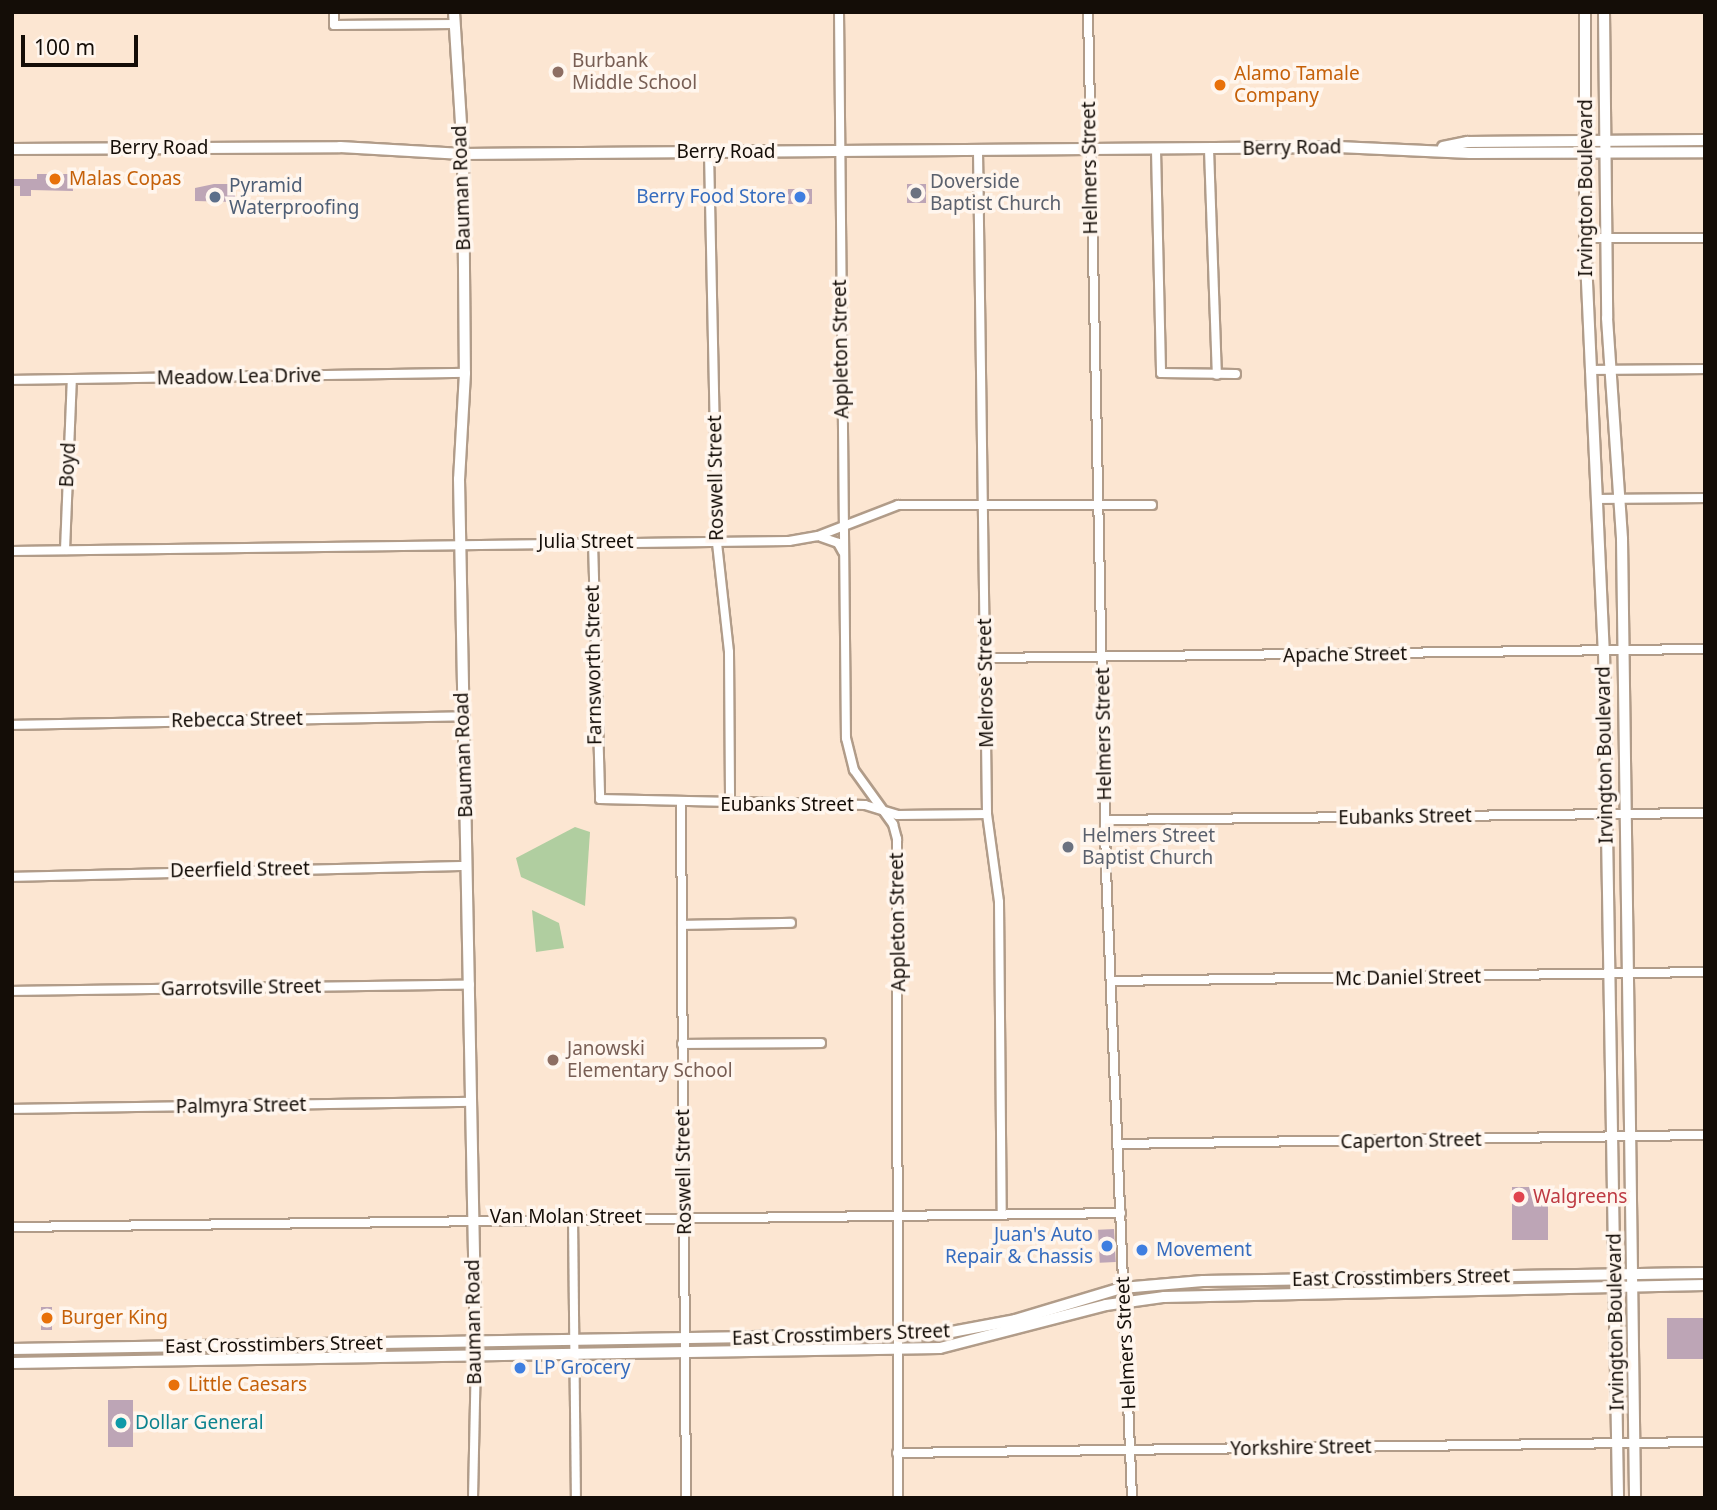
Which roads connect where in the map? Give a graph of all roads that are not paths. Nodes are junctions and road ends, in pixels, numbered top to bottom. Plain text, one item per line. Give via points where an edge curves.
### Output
1 (334, 12) edge
2 (454, 12) edge
3 (839, 12) edge
4 (1088, 12) edge
5 (1585, 12) edge
6 (1604, 12) edge
7 (454, 24) junction
8 (1586, 140) junction
9 (1603, 140) junction
10 (1705, 140) edge
11 (1439, 148) junction
12 (12, 149) edge
13 (1209, 149) junction
14 (978, 150) junction
15 (1156, 150) junction
16 (840, 151) junction
17 (1090, 151) junction
18 (709, 152) junction
19 (1705, 152) edge
20 (1603, 153) junction
21 (463, 154) junction
22 (1586, 154) junction
23 (1605, 237) junction
24 (1584, 238) junction
25 (1705, 238) edge
26 (1610, 369) junction
27 (1705, 369) edge
28 (1590, 370) junction
29 (465, 373) junction
30 (1236, 374) dead end
31 (1217, 375) junction
32 (72, 379) junction
33 (12, 380) edge
34 (1592, 396) junction
35 (1614, 421) junction
36 (1705, 498) edge
37 (1599, 499) junction
38 (1620, 499) junction
39 (1097, 505) junction
40 (1152, 505) dead end
41 (983, 507) junction
42 (843, 523) junction
43 (818, 537) junction
44 (459, 542) junction
45 (593, 542) junction
46 (717, 543) junction
47 (65, 550) junction
48 (12, 551) edge
49 (844, 552) junction
50 (1705, 649) edge
51 (1623, 650) junction
52 (1604, 651) junction
53 (1103, 658) junction
54 (986, 659) junction
55 (463, 716) junction
56 (12, 725) edge
57 (596, 787) joint
58 (868, 802) junction
59 (681, 805) junction
60 (730, 805) junction
61 (1606, 813) junction
62 (1705, 813) edge
63 (987, 814) junction
64 (1627, 814) junction
65 (895, 820) junction
66 (1105, 820) junction
67 (467, 866) junction
68 (12, 877) edge
69 (791, 923) dead end
70 (682, 925) junction
71 (1705, 972) edge
72 (1630, 973) junction
73 (1609, 974) junction
74 (1111, 981) junction
75 (470, 985) junction
76 (12, 991) edge
77 (821, 1043) dead end
78 (682, 1044) junction
79 (470, 1102) junction
80 (12, 1109) edge
81 (1631, 1135) junction
82 (1705, 1135) edge
83 (1612, 1136) junction
84 (1118, 1144) junction
85 (1121, 1213) junction
86 (895, 1214) junction
87 (1002, 1215) junction
88 (683, 1216) junction
89 (472, 1217) junction
90 (573, 1217) junction
91 (12, 1227) edge
92 (1705, 1273) edge
93 (1632, 1280) junction
94 (1616, 1281) junction
95 (1705, 1285) edge
96 (1263, 1286) junction
97 (1122, 1288) junction
98 (1121, 1303) junction
99 (1017, 1326) junction
100 (896, 1336) junction
101 (574, 1339) junction
102 (685, 1339) junction
103 (475, 1342) junction
104 (366, 1344) junction
105 (774, 1345) junction
106 (12, 1349) edge
107 (63, 1349) junction
108 (896, 1349) junction
109 (266, 1351) junction
110 (686, 1351) junction
111 (164, 1353) junction
112 (574, 1353) junction
113 (476, 1354) junction
114 (367, 1356) junction
115 (1617, 1359) junction
116 (1633, 1359) junction
117 (63, 1362) junction
118 (12, 1363) edge
119 (1705, 1442) edge
120 (1618, 1443) junction
121 (1634, 1443) junction
122 (1132, 1451) junction
123 (897, 1453) junction
124 (473, 1498) edge
125 (576, 1498) edge
126 (686, 1498) edge
127 (898, 1498) edge
128 (1132, 1498) edge
129 (1618, 1498) edge
130 (1635, 1498) edge

1 - 7 street via 334,25
2 - 7 street, Bauman Road
3 - 16 street, Appleton Street
4 - 17 street, Helmers Street
5 - 8 main road, Irvington Boulevard
6 - 9 main road, Irvington Boulevard
7 - 21 street, Bauman Road
8 - 9 street, Berry Road
8 - 11 street, Berry Road via 1467,142
8 - 22 main road, Irvington Boulevard
9 - 10 street, Berry Road
9 - 20 main road, Irvington Boulevard
11 - 13 street, Berry Road
11 - 22 street, Berry Road
12 - 21 street, Berry Road via 340,147
13 - 15 street, Berry Road
13 - 31 street
14 - 16 street, Berry Road
14 - 17 street, Berry Road
14 - 41 street, Melrose Street
15 - 17 street, Berry Road
15 - 31 street via 1160,370 1165,375
16 - 18 street, Berry Road
16 - 42 street, Appleton Street
17 - 39 street, Helmers Street
18 - 21 street, Berry Road
18 - 46 street, Roswell Street
19 - 20 street, Berry Road
20 - 22 street, Berry Road
20 - 23 main road, Irvington Boulevard
21 - 29 street, Bauman Road
22 - 24 main road, Irvington Boulevard
23 - 24 street
23 - 25 street
23 - 26 main road, Irvington Boulevard
24 - 28 main road, Irvington Boulevard
26 - 27 street
26 - 28 street
26 - 35 main road, Irvington Boulevard
28 - 34 main road, Irvington Boulevard
29 - 32 street, Meadow Lea Drive
29 - 44 street, Bauman Road
30 - 31 street
32 - 33 street, Meadow Lea Drive
32 - 47 street, Boyd
34 - 35 main road
34 - 37 main road, Irvington Boulevard
35 - 38 main road, Irvington Boulevard
36 - 38 street
37 - 38 street
37 - 52 main road, Irvington Boulevard
38 - 51 main road, Irvington Boulevard
39 - 40 street, Julia Street
39 - 41 street, Julia Street
39 - 53 street, Helmers Street
41 - 42 street, Julia Street via 898,505
41 - 54 street, Melrose Street
42 - 43 street, Julia Street
42 - 49 street, Appleton Street
43 - 46 street, Julia Street
43 - 49 street via 828,537
44 - 45 street, Julia Street
44 - 47 street, Julia Street
44 - 55 street, Bauman Road
45 - 46 street, Julia Street
45 - 57 street, Farnsworth Street
46 - 60 street, Roswell Street via 729,652
47 - 48 street, Julia Street
49 - 58 street, Appleton Street via 846,738
50 - 51 street, Apache Street
51 - 52 street, Apache Street
51 - 64 main road, Irvington Boulevard
52 - 53 street, Apache Street
52 - 61 main road, Irvington Boulevard
53 - 54 street, Apache Street
53 - 66 street, Helmers Street
54 - 63 street, Melrose Street
55 - 56 street, Rebecca Street
55 - 67 street, Bauman Road
57 - 59 street, Eubanks Street via 600,799 609,803
58 - 60 street, Eubanks Street
58 - 65 street, Appleton Street
59 - 60 street, Eubanks Street
59 - 70 street, Roswell Street
61 - 64 street, Eubanks Street
61 - 66 street, Eubanks Street
61 - 73 main road, Irvington Boulevard
62 - 64 street, Eubanks Street
63 - 65 street
63 - 87 street, Melrose Street via 999,902
64 - 72 main road, Irvington Boulevard
65 - 86 street, Appleton Street via 900,1116
66 - 74 street, Helmers Street
67 - 68 street, Deerfield Street
67 - 75 street, Bauman Road
69 - 70 street
70 - 78 street, Roswell Street
71 - 72 street, Mc Daniel Street
72 - 73 street, Mc Daniel Street
72 - 81 main road, Irvington Boulevard
73 - 74 street, Mc Daniel Street
73 - 83 main road, Irvington Boulevard
74 - 84 street, Helmers Street
75 - 76 street, Garrotsville Street
75 - 79 street, Bauman Road
77 - 78 street
78 - 88 street, Roswell Street
79 - 80 street, Palmyra Street
79 - 89 street, Bauman Road
81 - 82 street, Caperton Street
81 - 83 street, Caperton Street
81 - 93 main road, Irvington Boulevard
83 - 84 street, Caperton Street
83 - 94 main road, Irvington Boulevard
84 - 85 street, Helmers Street
85 - 87 street, Van Molan Street
85 - 97 street, Helmers Street
86 - 87 street, Van Molan Street
86 - 88 street, Van Molan Street
86 - 100 street, Appleton Street
88 - 90 street, Van Molan Street
88 - 102 street, Roswell Street
89 - 90 street, Van Molan Street
89 - 91 street, Van Molan Street
89 - 103 street, Bauman Road
90 - 101 street
92 - 93 main road, East Crosstimbers Street
93 - 94 main road, East Crosstimbers Street
93 - 95 main road, East Crosstimbers Street
93 - 116 main road, Irvington Boulevard
94 - 96 main road, East Crosstimbers Street
94 - 115 main road, Irvington Boulevard
96 - 97 main road, East Crosstimbers Street
96 - 98 main road, East Crosstimbers Street
97 - 98 street, Helmers Street
97 - 99 main road, East Crosstimbers Street
98 - 99 main road, East Crosstimbers Street
98 - 122 street, Helmers Street
99 - 100 main road, East Crosstimbers Street
99 - 108 main road, East Crosstimbers Street via 953,1346
100 - 105 main road, East Crosstimbers Street
100 - 108 street, Appleton Street
101 - 102 main road, East Crosstimbers Street
101 - 103 main road, East Crosstimbers Street
101 - 112 street
102 - 105 main road, East Crosstimbers Street
102 - 110 street, Roswell Street
103 - 104 main road, East Crosstimbers Street
103 - 113 street, Bauman Road
104 - 109 main road, East Crosstimbers Street
104 - 114 main road
105 - 108 main road, East Crosstimbers Street
105 - 110 main road, East Crosstimbers Street
106 - 107 main road, East Crosstimbers Street
107 - 111 main road, East Crosstimbers Street
107 - 117 main road
108 - 123 street, Appleton Street
109 - 111 main road, East Crosstimbers Street
109 - 114 main road, East Crosstimbers Street
110 - 112 main road, East Crosstimbers Street
110 - 126 street, Roswell Street
111 - 117 main road, East Crosstimbers Street
112 - 113 main road, East Crosstimbers Street
112 - 125 street
113 - 114 main road, East Crosstimbers Street
113 - 124 street, Bauman Road
115 - 116 main road
115 - 120 main road, Irvington Boulevard
116 - 121 main road, Irvington Boulevard
117 - 118 main road, East Crosstimbers Street
119 - 121 street, Yorkshire Street
120 - 121 street, Yorkshire Street
120 - 122 street, Yorkshire Street
120 - 129 main road, Irvington Boulevard
121 - 130 main road, Irvington Boulevard
122 - 123 street, Yorkshire Street
122 - 128 street, Helmers Street
123 - 127 street, Appleton Street

